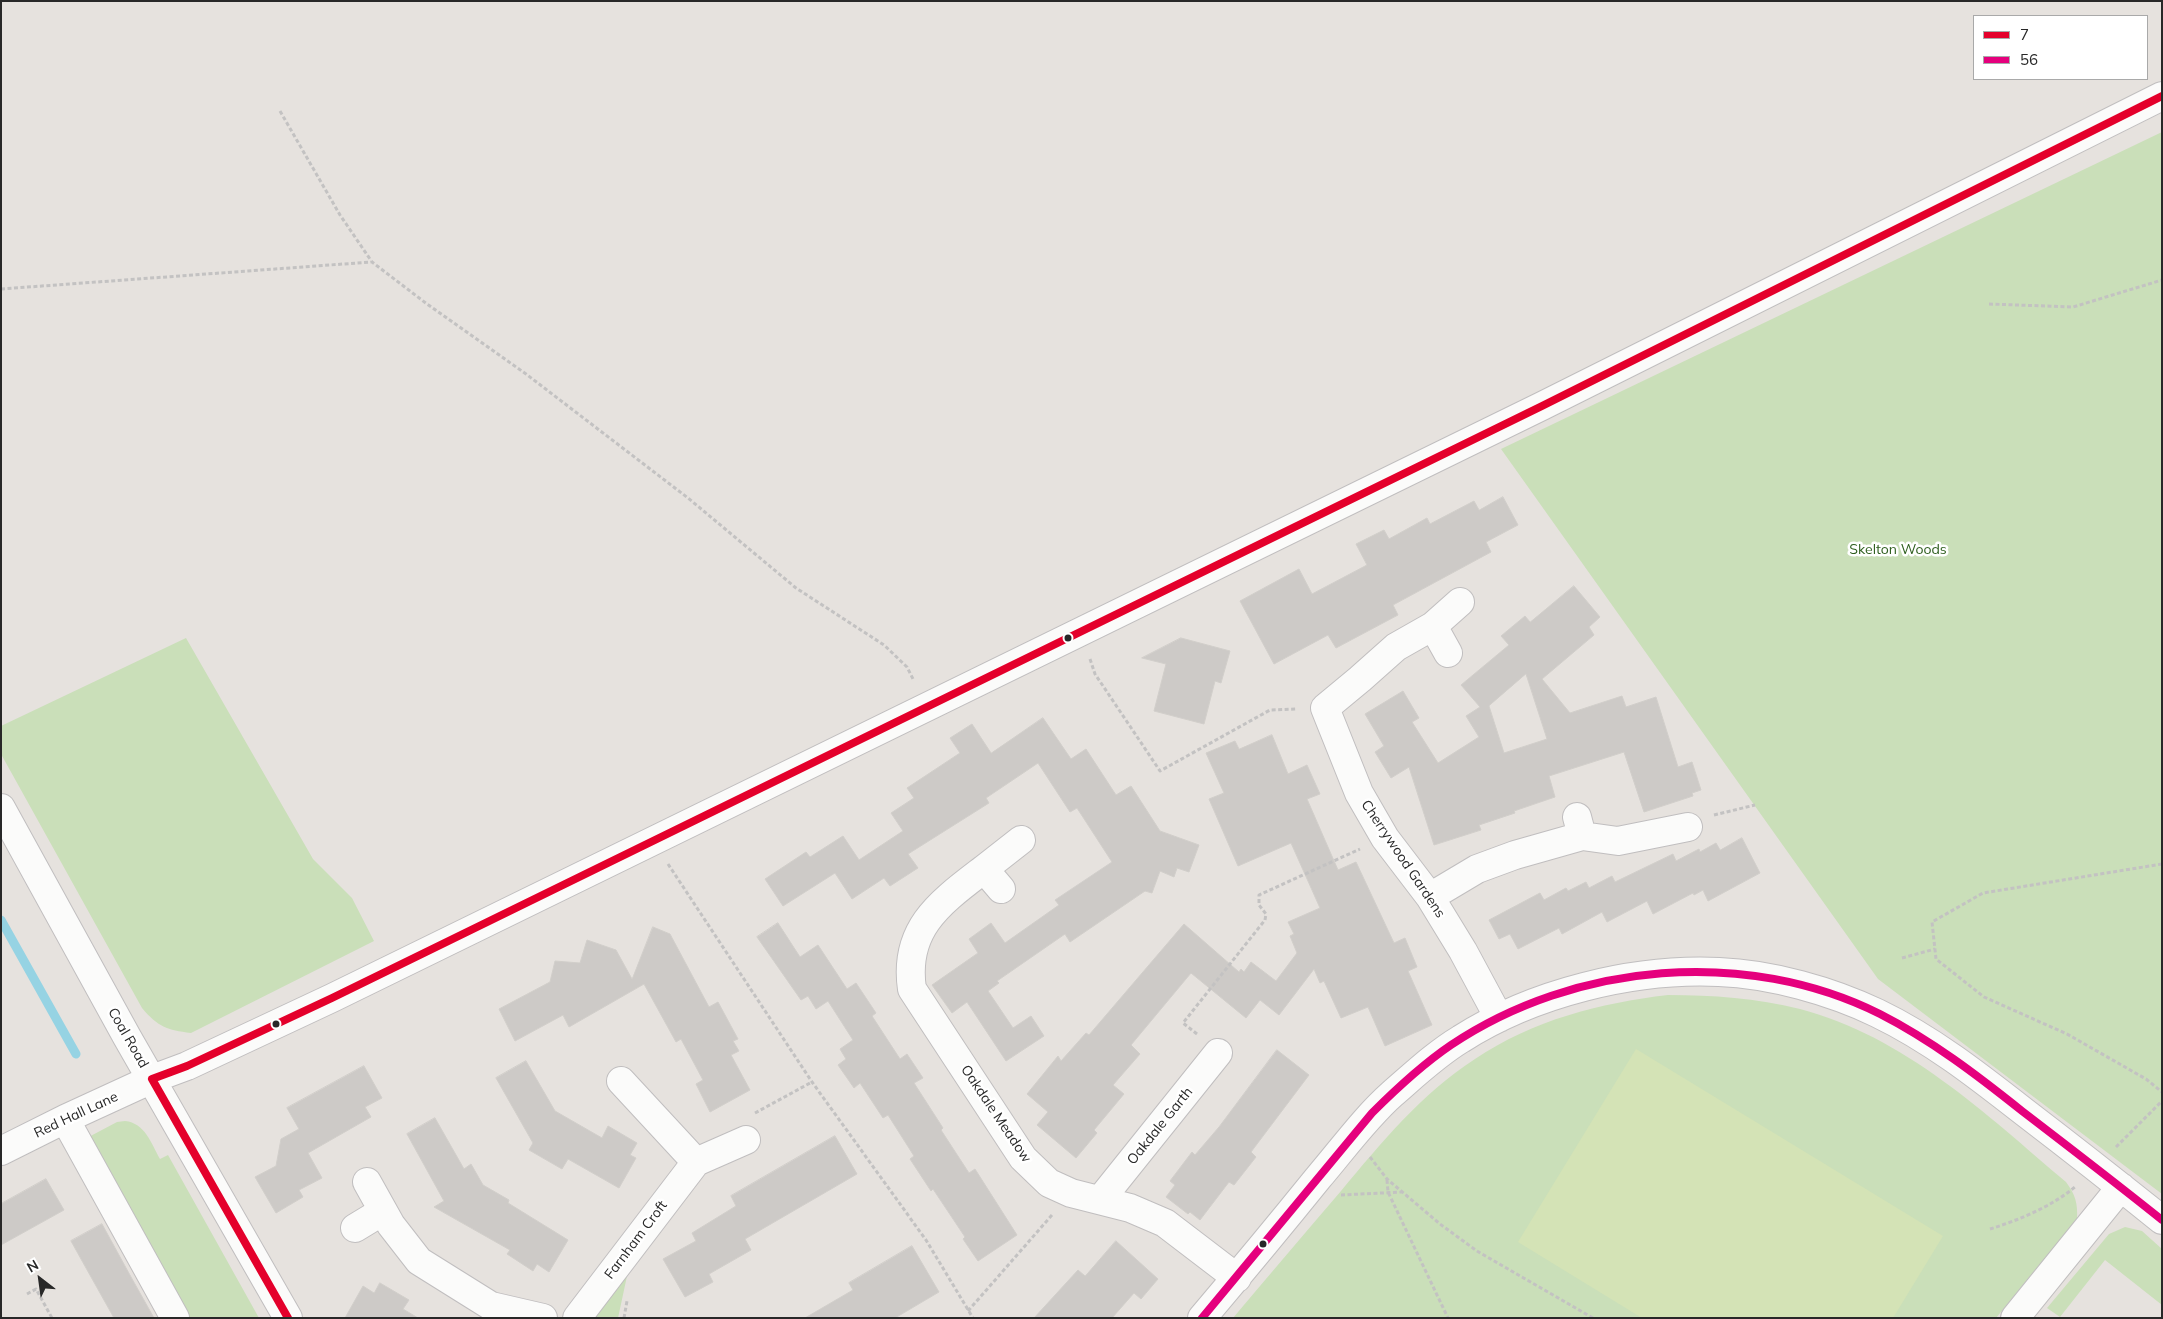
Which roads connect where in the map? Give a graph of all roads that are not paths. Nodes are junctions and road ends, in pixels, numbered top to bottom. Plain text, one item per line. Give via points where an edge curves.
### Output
1 (2162, 96) edge
2 (1460, 602) dead end
3 (1433, 626) junction
4 (1448, 653) dead end
5 (1, 808) edge
6 (1688, 827) road end
7 (1021, 840) dead end
8 (1430, 898) junction
9 (1500, 1018) junction
10 (1218, 1053) road end
11 (152, 1079) junction
12 (621, 1081) dead end
13 (65, 1119) junction
14 (746, 1140) dead end
15 (1, 1151) edge
16 (696, 1162) junction
17 (367, 1182) dead end
18 (2121, 1187) junction
19 (1101, 1200) junction
20 (383, 1211) junction
21 (2162, 1220) edge
22 (354, 1228) dead end
23 (1236, 1278) junction
24 (174, 1318) edge
25 (288, 1318) edge
26 (542, 1318) edge
27 (577, 1318) edge
28 (1202, 1318) edge
29 (2015, 1318) edge

1 - 11 street, Red Hall Lane via 1560,397 925,708 332,998 188,1066
2 - 3 street
3 - 4 street
3 - 8 street, Cherrywood Gardens via 1396,647 1325,708 1359,793 1385,838
5 - 11 street, Coal Road
6 - 8 street via 1618,841 1580,826 1477,869
7 - 19 street, Oakdale Meadow via 992,879 936,909 921,929 909,970 912,989 1023,1158 1048,1183
8 - 9 street, Cherrywood Gardens
9 - 18 street via 1576,988 1670,974 1719,972 1806,987 1839,996 1878,1014 1966,1066
9 - 23 street via 1460,1039 1389,1096
10 - 19 street, Oakdale Garth
11 - 13 street, Red Hall Lane
11 - 25 street, Coal Road
12 - 16 street
13 - 15 street, Red Hall Lane
13 - 24 street
14 - 16 street, Farnham Croft
16 - 27 street, Farnham Croft
17 - 20 street
18 - 21 street
18 - 29 street
19 - 23 street, Oakdale Meadow via 1165,1223
20 - 22 street
20 - 26 street via 419,1260 491,1306
23 - 28 street

